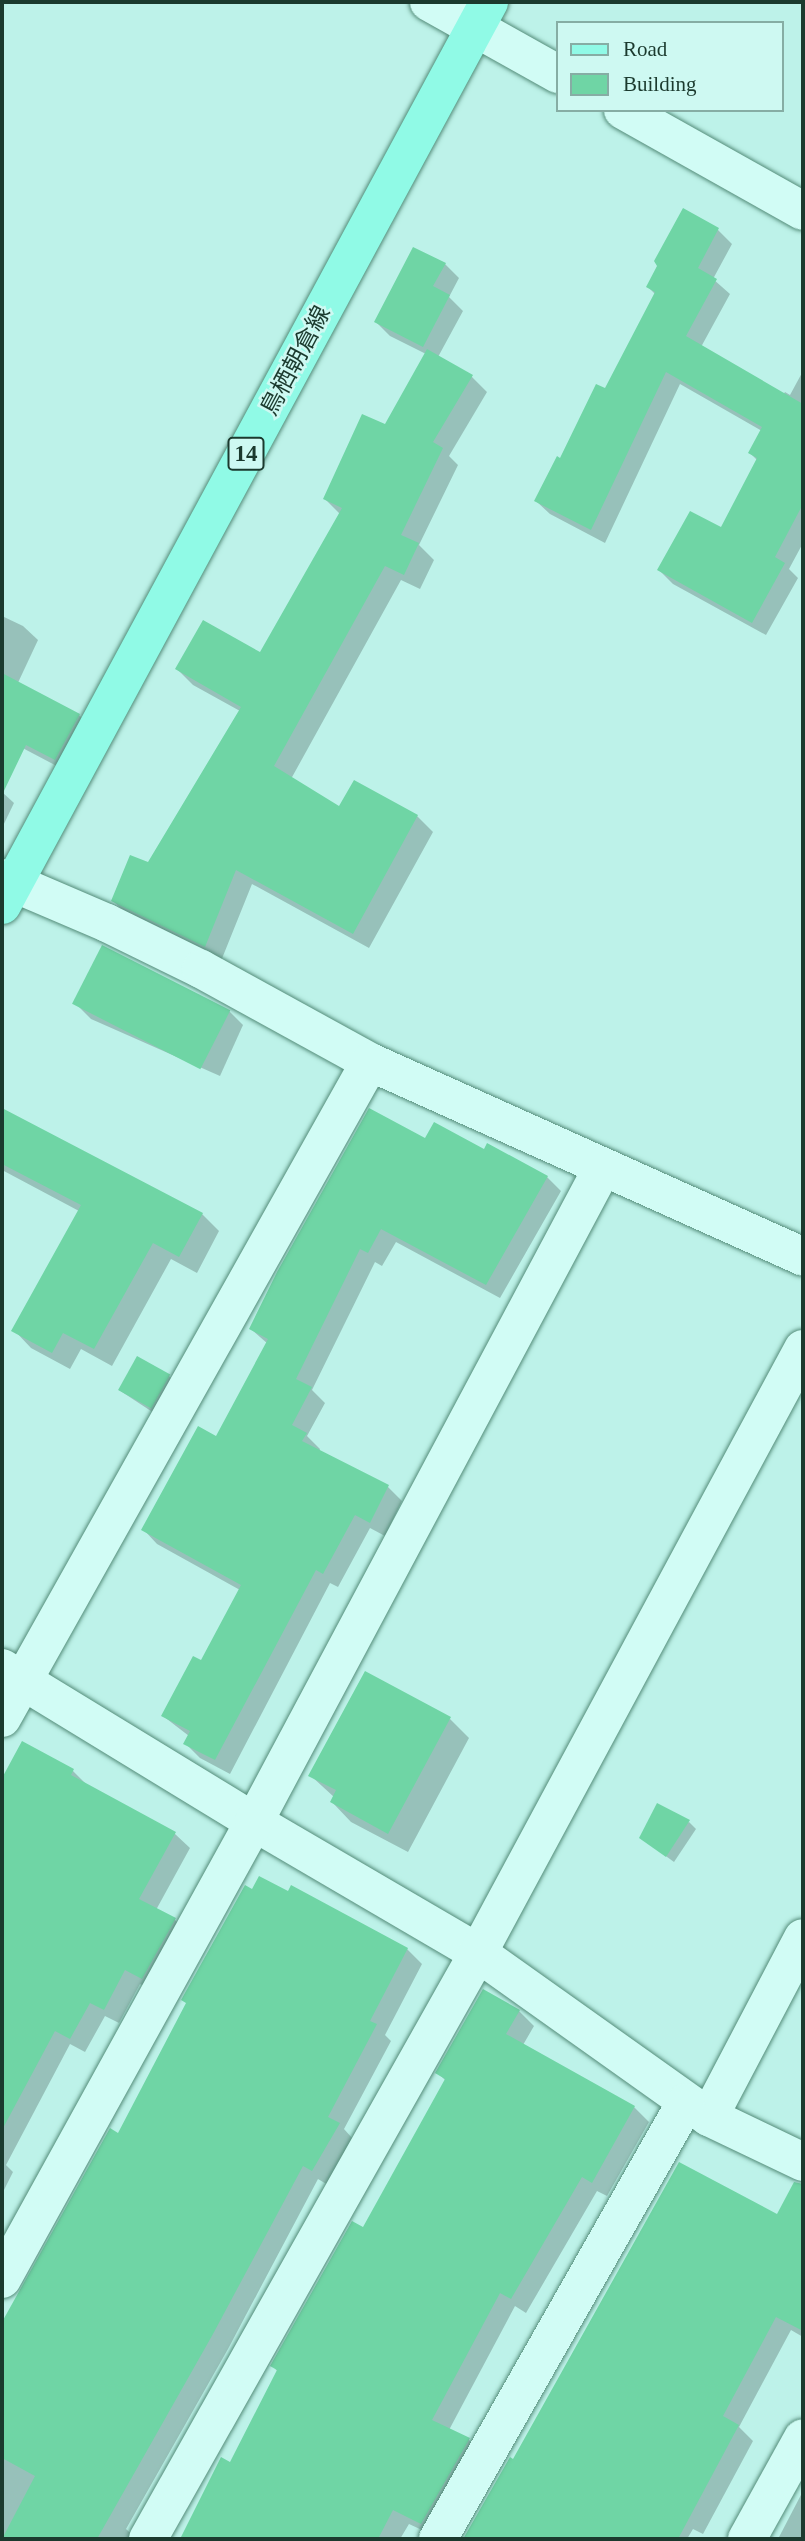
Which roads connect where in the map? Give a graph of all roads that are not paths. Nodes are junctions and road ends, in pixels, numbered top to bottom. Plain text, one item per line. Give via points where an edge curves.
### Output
1 (429, 2) edge
2 (482, 15) edge
3 (556, 72) edge
4 (627, 112) edge
5 (803, 211) edge
6 (6, 889) edge
7 (370, 1062) junction
8 (603, 1167) junction
9 (803, 1257) edge
10 (803, 1349) edge
11 (12, 1675) edge
12 (2, 1718) edge
13 (254, 1822) junction
14 (803, 1938) edge
15 (478, 1952) junction
16 (698, 2110) junction
17 (803, 2162) edge
18 (2, 2279) edge
19 (803, 2438) edge
20 (148, 2539) edge
21 (439, 2539) edge
22 (747, 2539) edge

1 - 2 street
2 - 3 street
2 - 6 main road, 鳥栖朝倉線 / 14
4 - 5 street
6 - 7 street via 107,923
7 - 8 street
7 - 11 street
8 - 9 street
8 - 13 street
10 - 15 street
11 - 12 street
11 - 13 street
13 - 15 street
13 - 18 street
14 - 16 street
15 - 16 street
15 - 20 street
16 - 17 street
16 - 21 street
19 - 22 street

